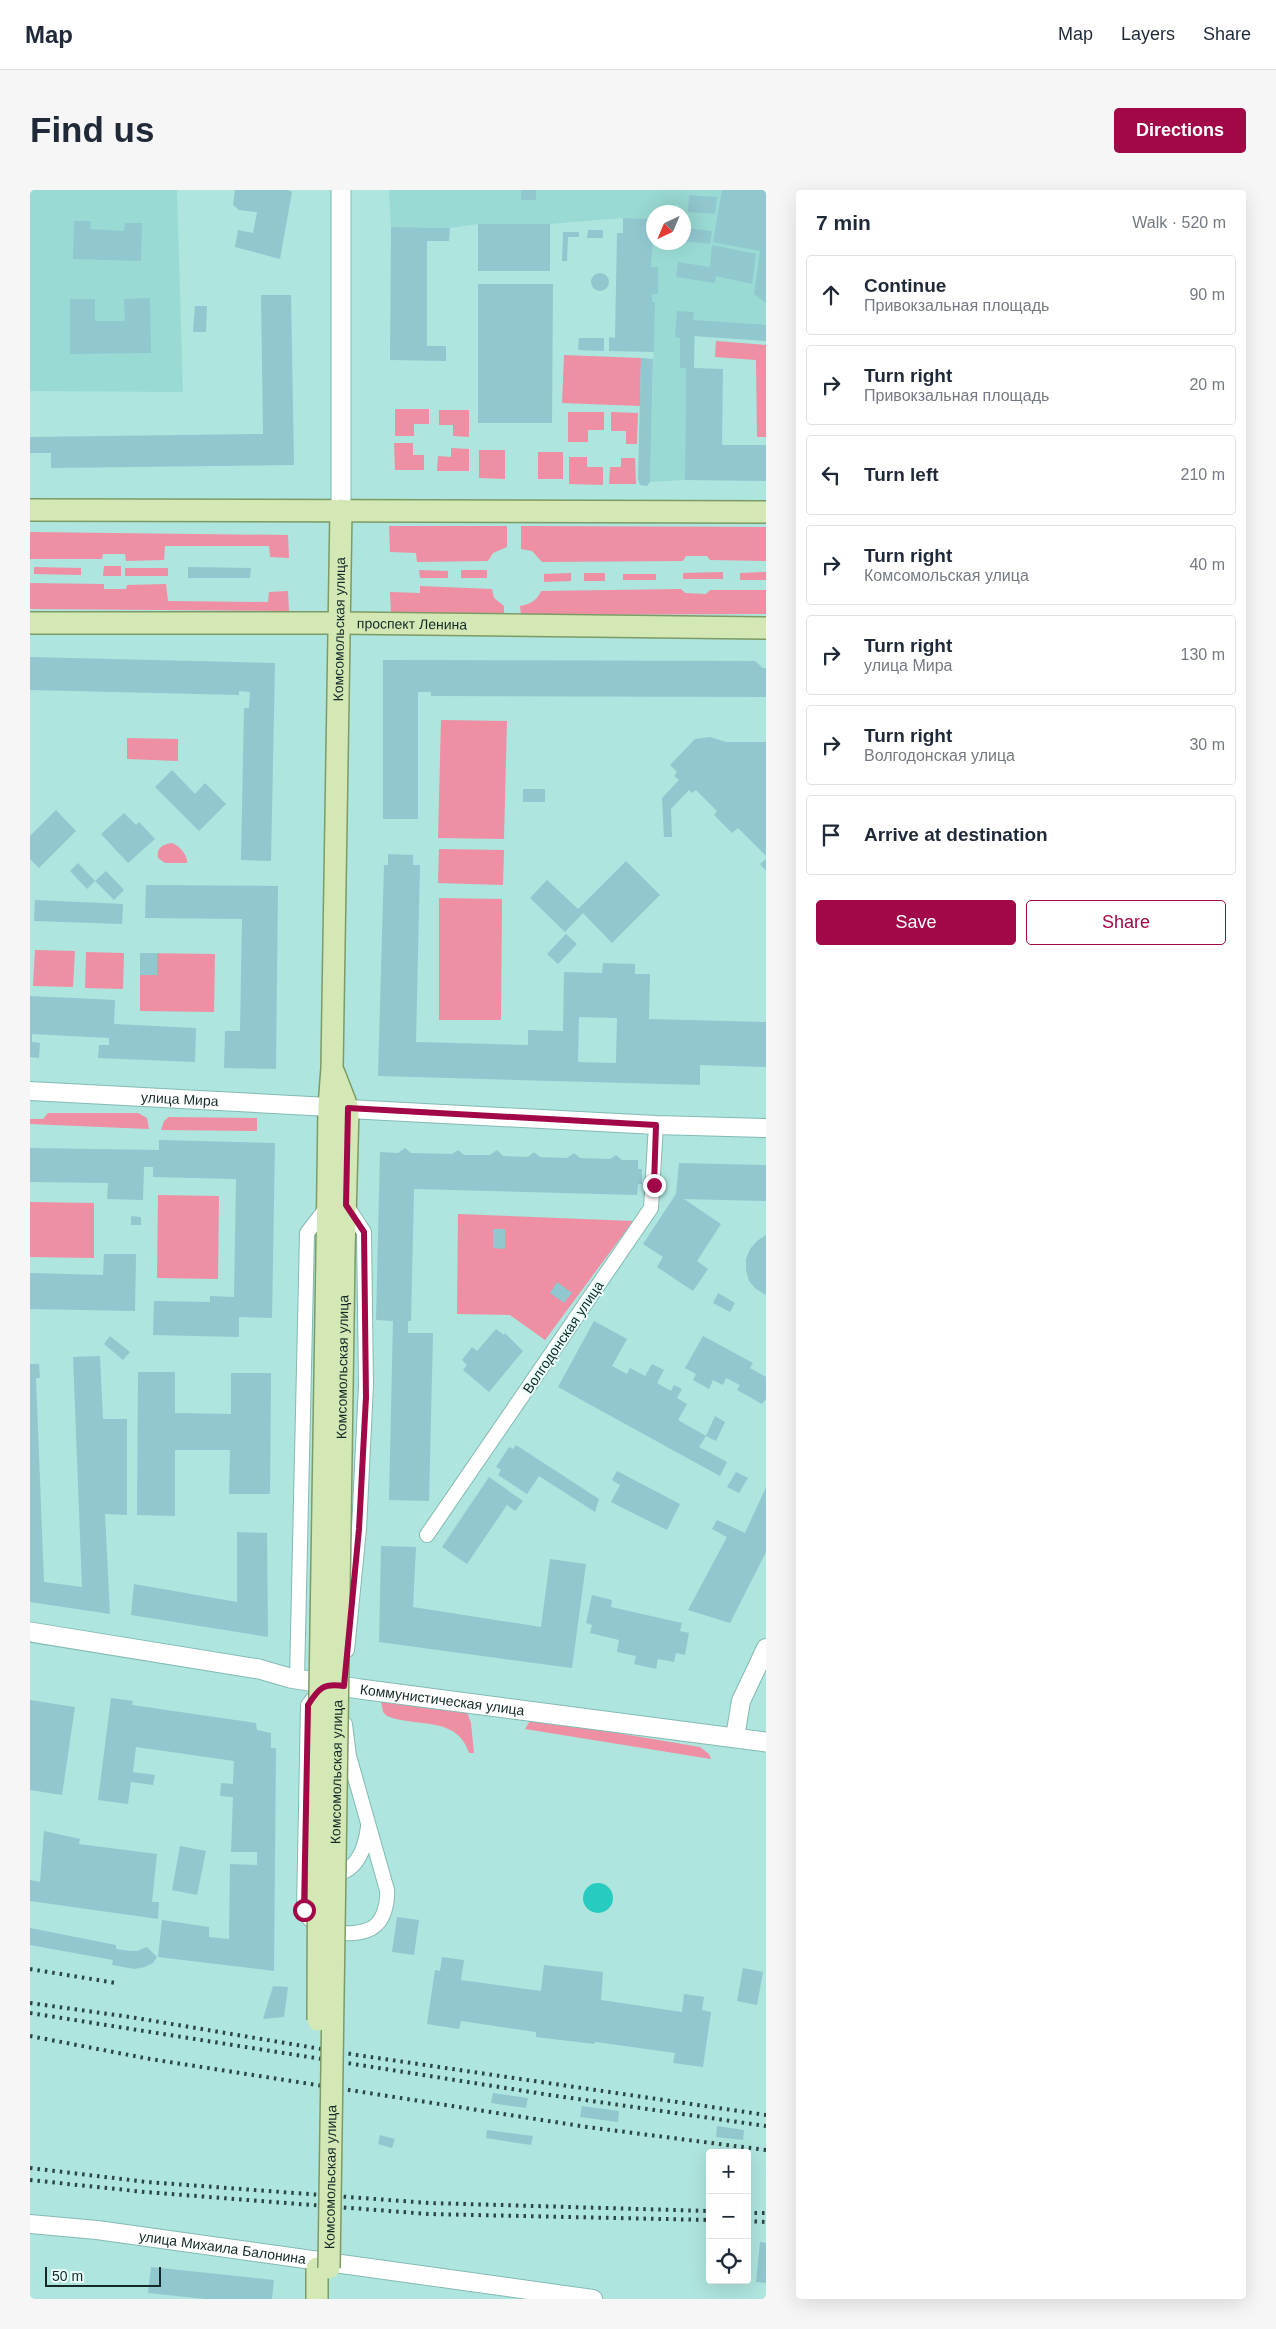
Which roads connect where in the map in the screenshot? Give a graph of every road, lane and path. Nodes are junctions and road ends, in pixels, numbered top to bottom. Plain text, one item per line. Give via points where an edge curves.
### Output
1 (341, 190) edge
2 (30, 510) edge
3 (340, 510) junction
4 (766, 512) edge
5 (340, 622) junction
6 (30, 623) edge
7 (766, 628) edge
8 (30, 1091) edge
9 (338, 1108) junction
10 (656, 1125) junction
11 (766, 1128) edge
12 (337, 1205) junction
13 (427, 1535) dead end
14 (30, 1632) edge
15 (766, 1648) edge
16 (294, 1678) junction
17 (337, 1685) junction
18 (308, 1705) junction
19 (735, 1737) junction
20 (766, 1742) edge
21 (368, 1824) junction
22 (305, 1855) junction
23 (30, 2224) edge
24 (323, 2268) junction
25 (317, 2299) edge
26 (329, 2299) edge
27 (593, 2299) edge

1 - 3 main road, Комсомольская улица
2 - 3 main road
3 - 4 main road
3 - 5 main road, Комсомольская улица
5 - 6 main road, проспект Ленина
5 - 7 main road, проспект Ленина
5 - 9 main road, Комсомольская улица via 332,1068
8 - 9 street, улица Мира
9 - 10 street, улица Мира
9 - 12 main road, Комсомольская улица
10 - 11 street, улица Мира
10 - 13 street, Волгодонская улица via 650,1208
12 - 16 street via 307,1234
12 - 17 street via 364,1232 366,1397 359,1529
12 - 24 main road, Комсомольская улица, bridge via 319,1756
14 - 16 main road, Коммунистическая улица via 259,1669
15 - 19 street via 740,1701
16 - 17 main road, Коммунистическая улица
16 - 18 street via 305,1692
17 - 18 street via 319,1689
17 - 19 main road, Коммунистическая улица
17 - 21 street via 349,1756
18 - 22 street
19 - 20 main road, Коммунистическая улица
21 - 22 street via 359,1860 341,1873 325,1873 311,1868
21 - 22 street via 388,1899 372,1928 341,1932 327,1930 307,1919 304,1910
23 - 27 street, улица Михаила Балонина via 97,2230
24 - 25 main road
24 - 26 main road

